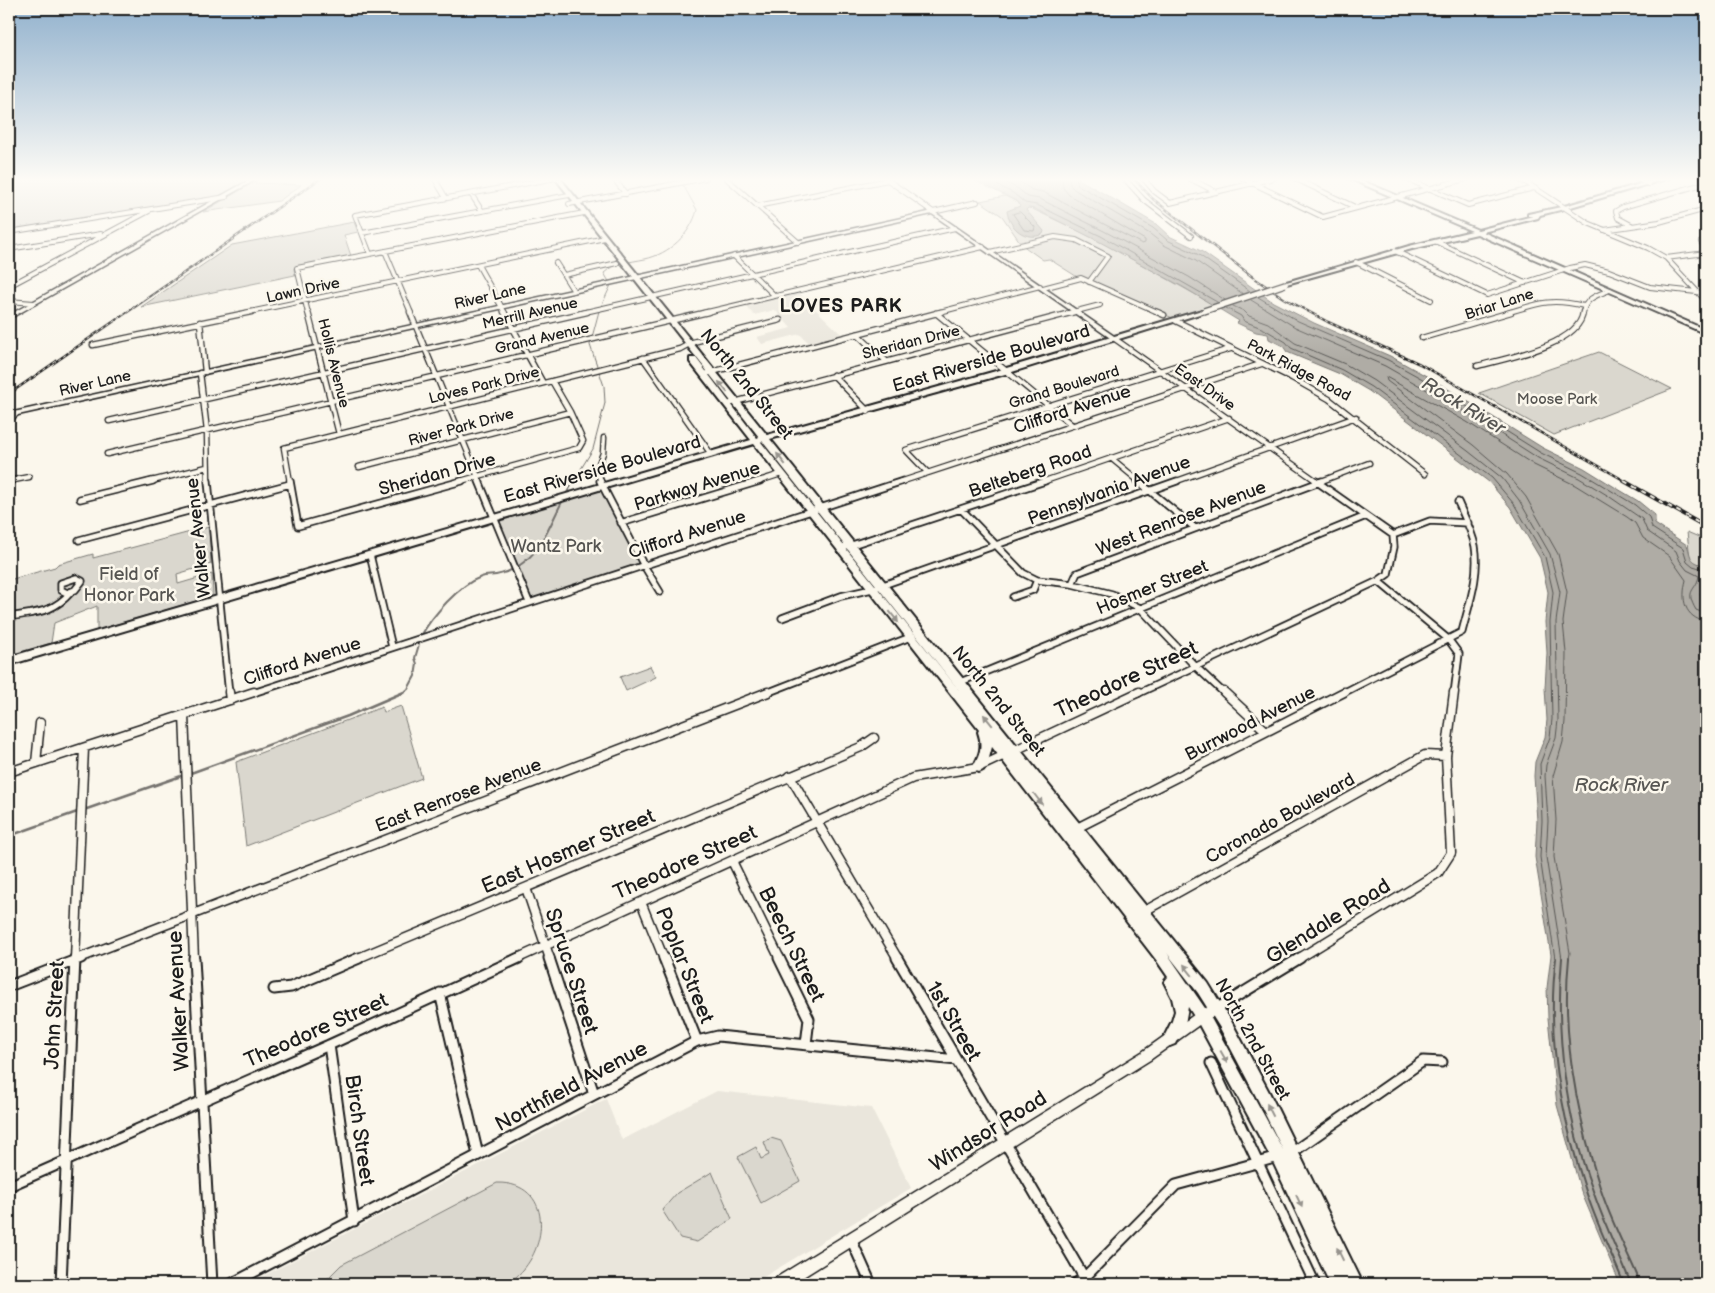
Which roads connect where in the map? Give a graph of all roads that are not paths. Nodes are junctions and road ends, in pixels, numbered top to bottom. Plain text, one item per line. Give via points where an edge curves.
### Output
1 (78, 238) edge
2 (98, 238) edge
3 (149, 238) edge
4 (364, 238) edge
5 (451, 238) edge
6 (794, 238) edge
7 (814, 238) edge
8 (910, 238) edge
9 (970, 238) edge
10 (1047, 238) edge
11 (1053, 238) edge
12 (1443, 238) edge
13 (1446, 238) edge
14 (1483, 238) edge
15 (1623, 238) edge
16 (602, 239) joint
17 (1489, 239) junction
18 (1706, 240) edge
19 (798, 242) junction
20 (1437, 242) junction
21 (1419, 245) junction
22 (983, 247) junction
23 (9, 249) edge
24 (385, 251) junction
25 (1395, 251) junction
26 (990, 252) junction
27 (1706, 252) edge
28 (370, 254) junction
29 (734, 256) junction
30 (1666, 258) junction
31 (1356, 262) junction
32 (556, 263) dead end
33 (621, 264) junction
34 (1550, 264) junction
35 (478, 265) junction
36 (1576, 266) junction
37 (1562, 271) junction
38 (753, 274) junction
39 (564, 275) junction
40 (632, 278) junction
41 (1582, 278) junction
42 (398, 282) junction
43 (1089, 282) junction
44 (1525, 283) junction
45 (9, 286) edge
46 (1042, 287) junction
47 (573, 290) junction
48 (1609, 291) junction
49 (1698, 293) junction
50 (1706, 293) edge
51 (776, 296) junction
52 (649, 298) junction
53 (1431, 300) dead end
54 (9, 301) edge
55 (305, 301) junction
56 (1706, 301) edge
57 (32, 303) junction
58 (1100, 305) dead end
59 (500, 306) junction
60 (1584, 306) junction
61 (1077, 311) junction
62 (936, 313) junction
63 (1164, 315) dead end
64 (9, 316) edge
65 (780, 320) dead end
66 (200, 322) junction
67 (667, 322) junction
68 (1176, 322) junction
69 (415, 325) junction
70 (513, 329) junction
71 (1706, 333) edge
72 (857, 334) junction
73 (1422, 338) dead end
74 (1115, 339) junction
75 (970, 340) junction
76 (93, 345) dead end
77 (686, 346) junction
78 (316, 347) junction
79 (1230, 349) junction
80 (426, 350) junction
81 (527, 355) junction
82 (643, 358) junction
83 (886, 361) junction
84 (1261, 364) junction
85 (1477, 366) dead end
86 (1161, 370) junction
87 (1006, 371) junction
88 (203, 372) junction
89 (323, 373) junction
90 (708, 373) junction
91 (833, 375) junction
92 (436, 376) junction
93 (552, 381) junction
94 (543, 383) junction
95 (1187, 388) junction
96 (204, 400) junction
97 (330, 401) junction
98 (736, 402) junction
99 (728, 404) junction
100 (1048, 405) junction
101 (450, 406) junction
102 (868, 411) junction
103 (570, 412) junction
104 (12, 415) edge
105 (1356, 417) junction
106 (1229, 418) junction
107 (9, 420) edge
108 (109, 421) dead end
109 (1072, 425) junction
110 (206, 431) junction
111 (340, 434) junction
112 (604, 438) dead end
113 (765, 438) junction
114 (462, 439) junction
115 (755, 441) junction
116 (1270, 448) junction
117 (107, 454) dead end
118 (711, 454) junction
119 (1111, 458) junction
120 (1369, 463) dead end
121 (207, 467) junction
122 (359, 467) dead end
123 (927, 472) junction
124 (781, 474) junction
125 (1425, 474) dead end
126 (29, 477) dead end
127 (478, 477) junction
128 (9, 481) edge
129 (799, 482) junction
130 (1318, 482) junction
131 (290, 484) junction
132 (789, 485) junction
133 (602, 487) junction
134 (1148, 490) junction
135 (80, 499) dead end
136 (1458, 502) dead end
137 (212, 506) junction
138 (813, 509) junction
139 (961, 509) junction
140 (1366, 516) junction
141 (495, 518) junction
142 (621, 523) junction
143 (1468, 523) junction
144 (1195, 528) junction
145 (1393, 535) junction
146 (79, 540) dead end
147 (995, 546) junction
148 (845, 547) junction
149 (370, 555) junction
150 (643, 564) junction
151 (1037, 580) junction
152 (1378, 581) junction
153 (1072, 584) junction
154 (877, 588) junction
155 (71, 592) dead end
156 (660, 592) dead end
157 (1013, 597) dead end
158 (220, 598) junction
159 (529, 602) junction
160 (1140, 608) junction
161 (9, 617) edge
162 (782, 618) dead end
163 (914, 635) junction
164 (1448, 639) junction
165 (392, 647) junction
166 (9, 661) edge
167 (1195, 666) junction
168 (954, 685) junction
169 (230, 700) junction
170 (184, 715) junction
171 (40, 723) dead end
172 (982, 728) junction
173 (1266, 732) junction
174 (874, 738) dead end
175 (84, 748) junction
176 (1009, 753) junction
177 (1446, 756) junction
178 (36, 763) junction
179 (979, 767) junction
180 (9, 772) edge
181 (790, 776) junction
182 (817, 821) junction
183 (1070, 832) junction
184 (732, 861) junction
185 (526, 888) junction
186 (641, 902) junction
187 (1143, 912) junction
188 (191, 914) junction
189 (1132, 918) junction
190 (544, 945) junction
191 (1162, 957) junction
192 (74, 961) junction
193 (9, 986) edge
194 (274, 989) dead end
195 (440, 993) junction
196 (1216, 1009) junction
197 (1202, 1016) junction
198 (1170, 1040) junction
199 (697, 1041) junction
200 (806, 1044) junction
201 (329, 1045) junction
202 (957, 1060) junction
203 (1442, 1062) dead end
204 (1211, 1063) dead end
205 (594, 1094) junction
206 (202, 1100) junction
207 (1005, 1144) junction
208 (478, 1155) junction
209 (1285, 1155) junction
210 (65, 1161) junction
211 (1258, 1164) junction
212 (9, 1186) edge
213 (354, 1221) junction
214 (851, 1239) junction
215 (1086, 1281) edge
216 (61, 1284) edge
217 (212, 1284) edge
218 (232, 1284) edge
219 (779, 1284) edge
220 (871, 1284) edge
221 (1075, 1284) edge
222 (1315, 1284) edge
223 (1338, 1284) edge
224 (1355, 1284) edge

1 - 23 street
2 - 45 street
3 - 57 street
4 - 28 street
5 - 24 street
6 - 19 street
7 - 19 street, River Lane
8 - 38 street, Merrill Avenue
9 - 22 street, East Drive
10 - 26 street
11 - 43 street via 1076,240 1108,256
12 - 21 main road
13 - 20 main road
14 - 17 main road
15 - 30 street
16 - 33 main road, North 2nd Street
16 - 35 street, Lawn Drive
17 - 34 main road
17 - 37 main road
18 - 27 street via 1701,242
19 - 29 street, River Lane
20 - 21 main road
20 - 44 street
21 - 25 main road, East Riverside Boulevard
22 - 26 street, East Drive
22 - 51 street, Grand Avenue
24 - 28 street
24 - 42 street
25 - 31 main road, East Riverside Boulevard
25 - 44 street via 1487,295
26 - 46 street, East Drive
27 - 30 street
28 - 55 street, Hollis Avenue via 297,268
29 - 38 street
29 - 40 street, River Lane
30 - 49 street
31 - 53 street
31 - 68 main road, East Riverside Boulevard, bridge
32 - 39 street
33 - 39 street
33 - 40 main road, North 2nd Street
34 - 36 main road
34 - 37 main road
35 - 42 street, Lawn Drive
35 - 59 street
36 - 37 street
36 - 41 main road via 1574,271
36 - 49 street via 1604,269 1650,287
37 - 41 main road
37 - 44 street
37 - 48 main road
38 - 51 street
38 - 52 street, Merrill Avenue
39 - 47 street
40 - 47 street, River Lane
40 - 52 main road, North 2nd Street
41 - 48 main road
42 - 55 street, Lawn Drive
42 - 69 street
43 - 46 street via 1079,278
43 - 63 street
46 - 61 street, East Drive
46 - 62 street
47 - 59 street, River Lane
48 - 60 street via 1592,297
48 - 71 main road
49 - 50 street
49 - 56 street
51 - 67 street, Grand Avenue
52 - 67 main road, North 2nd Street
52 - 70 street, Merrill Avenue
54 - 57 street
55 - 66 street, Lawn Drive
55 - 78 street, Hollis Avenue
57 - 64 street
58 - 61 street, Sheridan Drive
59 - 69 street, River Lane
59 - 70 street
60 - 73 street, Briar Lane via 1562,301 1541,302
60 - 85 street via 1579,325 1564,339
61 - 74 street, East Drive
61 - 75 street, Sheridan Drive
62 - 72 street
62 - 75 street
65 - 77 street, Loves Park Drive
66 - 76 street, Lawn Drive
66 - 88 street, Walker Avenue
67 - 77 main road, North 2nd Street
67 - 81 street, Grand Avenue
68 - 74 main road, East Riverside Boulevard
68 - 79 street, Park Ridge Road
69 - 78 street, River Lane
69 - 80 street
70 - 80 street, Merrill Avenue
70 - 81 street
72 - 83 street
72 - 90 street
74 - 86 street, East Drive
74 - 87 main road, East Riverside Boulevard
75 - 83 street, Sheridan Drive
75 - 87 street
77 - 82 street, Loves Park Drive
77 - 90 main road, North 2nd Street
78 - 88 street, River Lane
78 - 89 street, Hollis Avenue
79 - 84 street, Park Ridge Road
79 - 86 street, Grand Boulevard
80 - 89 street, Merrill Avenue
80 - 92 street
81 - 92 street, Grand Avenue
81 - 94 street
82 - 93 street, Loves Park Drive
82 - 118 street
83 - 91 street, Sheridan Drive
84 - 95 street, Clifford Avenue
84 - 105 street, Park Ridge Road
86 - 95 street, East Drive
86 - 100 street, Grand Boulevard
87 - 100 street
87 - 102 main road, East Riverside Boulevard
88 - 96 street, Walker Avenue
88 - 104 street, River Lane
89 - 96 street, Merrill Avenue
89 - 97 street, Hollis Avenue
98 -> 90 main road, North 2nd Street
90 - 99 main road, North 2nd Street
91 - 98 street, Sheridan Drive
91 - 102 street
92 - 97 street, Grand Avenue
92 - 101 street
93 - 94 street, Loves Park Drive
93 - 103 street
94 - 101 street, Loves Park Drive
95 - 106 street, East Drive
95 - 109 street, Clifford Avenue
96 - 108 street, Merrill Avenue
96 - 110 street, Walker Avenue
97 - 110 street, Grand Avenue
97 - 111 street, Hollis Avenue
98 - 99 street, Sheridan Drive
98 - 113 main road, North 2nd Street
99 - 115 main road, North 2nd Street
100 - 109 street
100 - 123 street, Grand Boulevard via 906,450
101 - 111 street, Loves Park Drive
101 - 114 street
102 - 113 main road, East Riverside Boulevard
103 - 114 street, River Park Drive
103 - 127 street, Sheridan Drive via 582,438 581,446
104 - 107 street
105 - 116 street, Pennsylvania Avenue
105 - 125 street, Park Ridge Road via 1406,462
106 - 116 street, East Drive
106 - 119 street, Belteberg Road
109 - 123 street, Clifford Avenue
110 - 117 street, Grand Avenue
110 - 121 street, Walker Avenue
111 - 131 street, Loves Park Drive via 284,448
112 - 133 street via 604,450 597,469
113 - 115 main road, East Riverside Boulevard
129 -> 113 main road, North 2nd Street
114 - 122 street, River Park Drive
114 - 127 street
115 - 118 main road, East Riverside Boulevard
115 - 124 main road, North 2nd Street
116 - 130 street, East Drive
116 - 134 street, Pennsylvania Avenue
118 - 133 main road, East Riverside Boulevard
119 - 134 street
119 - 139 street, Belteberg Road
120 - 130 street, West Renrose Avenue
121 - 135 street
121 - 137 street, Walker Avenue
123 - 138 street, Clifford Avenue
124 - 132 main road, North 2nd Street
124 - 142 street, Parkway Avenue
126 - 128 street
127 - 131 street, Sheridan Drive via 298,526
127 - 141 street
129 - 132 main road
129 - 138 main road, North 2nd Street
130 - 140 street, East Drive
130 - 144 street, West Renrose Avenue
131 - 137 street
132 - 138 main road, North 2nd Street
133 - 141 main road, East Riverside Boulevard
133 - 142 street
134 - 144 street
134 - 147 street, Pennsylvania Avenue
136 - 143 street
137 - 146 street
137 - 158 street, Walker Avenue
138 - 148 main road, North 2nd Street
138 - 150 street, Clifford Avenue
139 - 147 street
139 - 148 street, Belteberg Road
140 - 145 street, East Drive
140 - 160 street, Hosmer Street
141 - 149 main road, East Riverside Boulevard
141 - 159 street
142 - 150 street
143 - 145 street via 1430,521
143 - 164 street via 1475,546 1476,568 1462,632
144 - 153 street, West Renrose Avenue via 1077,573
145 - 152 street via 1394,547 1388,574
147 - 151 street via 1023,573
147 - 154 street, Pennsylvania Avenue
148 - 154 main road, North 2nd Street
149 - 158 main road, East Riverside Boulevard
149 - 165 street
150 - 156 street
150 - 159 street, Clifford Avenue
151 - 153 street
151 - 157 street via 1033,590
152 - 164 street
152 - 167 street, Theodore Street
153 - 160 street via 1112,594
154 - 162 street, Pennsylvania Avenue via 841,596
154 - 163 main road, North 2nd Street
155 - 161 street via 62,603 49,610
158 - 166 main road, East Riverside Boulevard
158 - 169 street, Walker Avenue
159 - 165 street, Clifford Avenue
160 - 167 street
160 - 168 street, Hosmer Street
163 - 168 main road, North 2nd Street
163 - 188 street, East Renrose Avenue
164 - 173 street, Burrwood Avenue
164 - 177 street via 1459,654
165 - 169 street, Clifford Avenue
167 - 173 street
167 - 176 street, Theodore Street
168 - 172 main road, North 2nd Street
176 -> 168 main road, North 2nd Street
169 - 170 street, Clifford Avenue
170 - 175 street, Clifford Avenue
170 - 188 street, Walker Avenue
171 - 178 street
172 - 176 main road, North 2nd Street
172 - 179 main road via 987,748
173 - 183 street, Burrwood Avenue
174 - 181 street, East Hosmer Street via 861,747
175 - 178 street, Clifford Avenue
175 - 192 street, John Street
176 - 179 street, Theodore Street
176 - 183 main road, North 2nd Street
177 - 187 street, Coronado Boulevard via 1425,755
177 - 196 street, Glendale Road via 1451,853 1438,873
178 - 180 street, Clifford Avenue
179 - 182 street, Theodore Street via 913,778
181 - 182 street, 1st Street
181 - 185 street, East Hosmer Street
182 - 184 street, Theodore Street
182 - 202 street, 1st Street
183 - 187 main road, North 2nd Street
183 - 189 main road, North 2nd Street
184 - 186 street, Theodore Street
184 - 200 street, Beech Street via 809,1019
185 - 190 street, Spruce Street
185 - 194 street, East Hosmer Street via 291,987
186 - 190 street, Theodore Street
186 - 199 street, Poplar Street
187 - 189 street, Coronado Boulevard
196 -> 187 main road, North 2nd Street
188 - 192 street, East Renrose Avenue
188 - 206 street, Walker Avenue
189 - 191 main road, North 2nd Street
190 - 195 street, Theodore Street
190 - 205 street, Spruce Street
191 - 197 main road, North 2nd Street
191 - 198 main road via 1181,1002 1181,1020
192 - 193 street, East Renrose Avenue
192 - 210 street, John Street
195 - 201 street, Theodore Street
195 - 208 street
196 - 197 street, Windsor Road
209 -> 196 main road, North 2nd Street
197 - 198 street, Windsor Road
197 -> 209 main road, North 2nd Street
198 - 207 street, Windsor Road
199 - 200 street, Northfield Avenue via 718,1036
199 - 205 street, Northfield Avenue
200 - 202 street, Northfield Avenue
201 - 206 street, Theodore Street
201 - 213 street, Birch Street
202 - 207 street, 1st Street
203 - 209 street via 1422,1061
204 - 211 street
205 - 208 street, Northfield Avenue
206 - 210 street, Theodore Street
206 - 217 street, Walker Avenue
207 - 214 street, Windsor Road
207 - 215 street, 1st Street
208 - 213 street, Northfield Avenue
209 - 211 street
209 -> 223 main road, North 2nd Street
224 -> 209 main road, North 2nd Street
210 - 212 street, Theodore Street
210 - 216 street, John Street
211 - 215 street via 1176,1185
211 - 222 street
213 - 218 street, Northfield Avenue
214 - 219 street, Windsor Road
214 - 220 street
215 - 221 street

